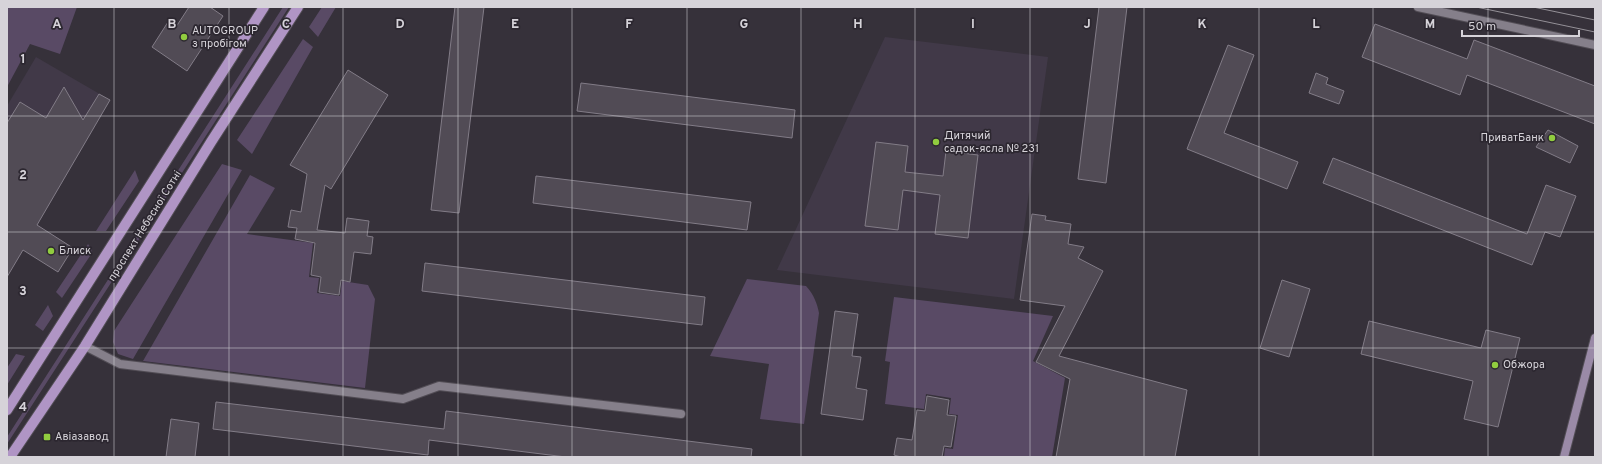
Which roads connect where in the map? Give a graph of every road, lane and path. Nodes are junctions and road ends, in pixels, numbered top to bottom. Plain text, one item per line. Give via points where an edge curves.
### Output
1 (264, 7) edge
2 (298, 7) edge
3 (1418, 7) edge
4 (1595, 45) edge
5 (1595, 338) edge
6 (85, 346) junction
7 (7, 410) edge
8 (681, 414) dead end
9 (10, 457) edge
10 (1564, 457) edge

1 - 7 main road, проспект Небесної Сотні
2 - 6 main road, проспект Небесної Сотні
3 - 4 street
5 - 10 main road
6 - 8 street via 120,364 403,400 439,386
6 - 9 main road, проспект Небесної Сотні

